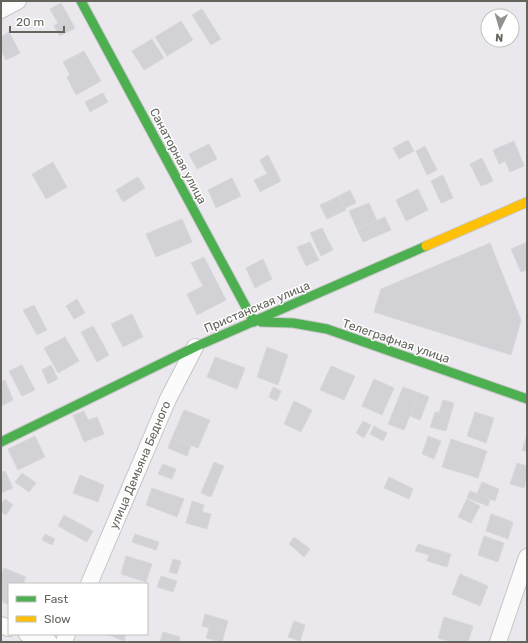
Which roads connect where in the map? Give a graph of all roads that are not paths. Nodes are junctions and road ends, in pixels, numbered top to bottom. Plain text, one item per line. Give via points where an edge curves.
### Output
1 (18, 1) edge
2 (81, 1) edge
3 (1, 10) edge
4 (527, 202) edge
5 (254, 322) junction
6 (195, 347) junction
7 (527, 399) edge
8 (1, 442) edge
9 (527, 557) edge
10 (89, 583) edge
11 (30, 635) edge
12 (49, 642) edge
13 (498, 642) edge

1 - 3 street
2 - 5 street, Санаторная улица
4 - 5 street, Пристанская улица
5 - 6 street, Пристанская улица
5 - 7 street, Телеграфная улица via 293,323 327,329
6 - 8 street, Пристанская улица
6 - 10 street, улица Демьяна Бедного via 168,399
9 - 13 street
11 - 12 street

